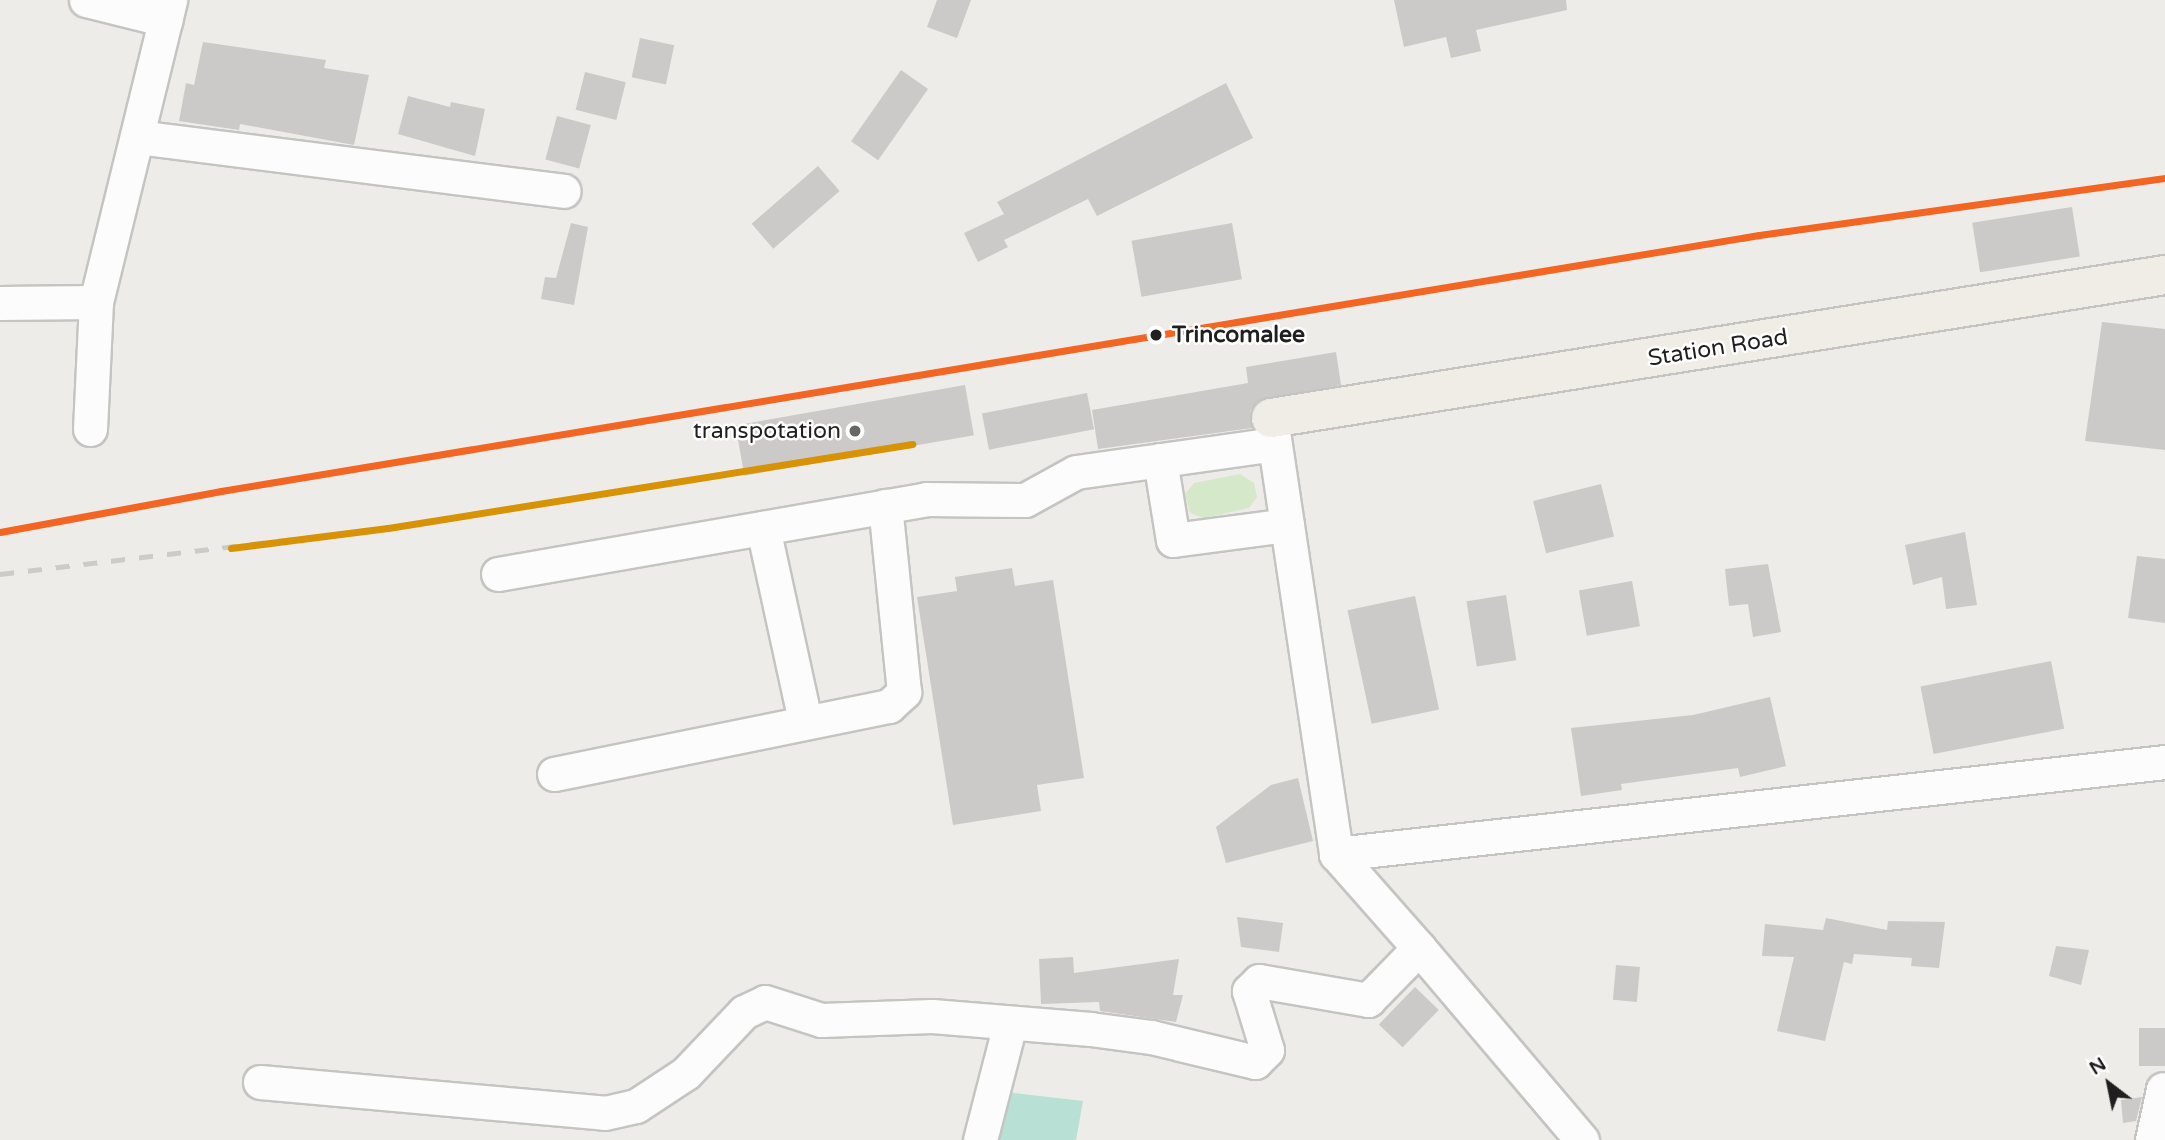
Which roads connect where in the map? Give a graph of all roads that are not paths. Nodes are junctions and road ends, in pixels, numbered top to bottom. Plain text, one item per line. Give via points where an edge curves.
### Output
1 (86, 0) edge
2 (168, 10) edge
3 (137, 136) junction
4 (564, 191) dead end
5 (2165, 275) edge
6 (96, 302) junction
7 (0, 303) edge
8 (90, 429) dead end
9 (1273, 431) junction
10 (1160, 460) junction
11 (885, 506) junction
12 (1287, 525) junction
13 (763, 527) junction
14 (498, 574) dead end
15 (805, 720) junction
16 (2165, 762) edge
17 (554, 774) dead end
18 (1336, 854) junction
19 (1419, 948) junction
20 (1010, 1024) junction
21 (260, 1082) dead end
22 (2163, 1089) dead end
23 (980, 1140) edge
24 (1583, 1140) edge
25 (2151, 1140) edge

1 - 2 street
2 - 3 street
3 - 4 street
3 - 6 street
5 - 9 main road, Station Road
6 - 7 street
6 - 8 street
9 - 10 street
9 - 12 street
10 - 11 street via 1076,472 1025,500 926,499
10 - 12 street via 1173,540
11 - 13 street
11 - 15 street via 904,692 889,706
12 - 18 street
13 - 14 street
13 - 15 street
15 - 17 street
16 - 18 street
18 - 19 street
19 - 20 street via 1368,1000 1259,981 1249,991 1267,1049 1255,1062 1151,1037
19 - 24 street
20 - 21 street via 932,1016 821,1020 765,1002 744,1012 686,1073 636,1105 605,1113
20 - 23 street
22 - 25 street

